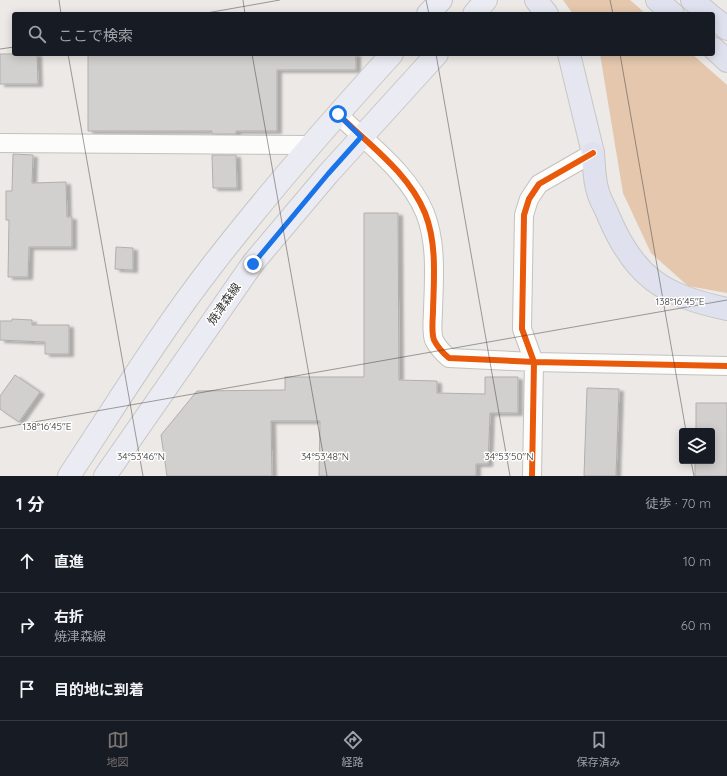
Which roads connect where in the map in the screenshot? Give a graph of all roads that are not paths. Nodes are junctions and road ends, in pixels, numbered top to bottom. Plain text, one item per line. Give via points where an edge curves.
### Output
1 (441, 0) edge
2 (486, 0) edge
3 (536, 0) edge
4 (657, 0) edge
5 (692, 0) edge
6 (430, 12) edge
7 (476, 12) edge
8 (546, 12) edge
9 (671, 12) edge
10 (707, 12) edge
11 (715, 20) edge
12 (727, 29) edge
13 (715, 50) edge
14 (390, 56) edge
15 (435, 56) edge
16 (570, 56) edge
17 (727, 60) edge
18 (338, 114) junction
19 (361, 137) junction
20 (0, 143) edge
21 (310, 145) junction
22 (593, 153) junction
23 (727, 309) edge
24 (534, 362) junction
25 (727, 366) edge
26 (69, 476) edge
27 (105, 476) edge
28 (532, 476) edge

1 - 6 main road
2 - 7 main road
3 - 8 highway
4 - 9 highway
5 - 10 highway
11 - 12 highway
13 - 17 highway
14 - 18 main road
15 - 19 main road, 焼津森線
16 - 22 highway
18 - 19 street
18 - 21 main road
19 - 24 street via 398,170 415,192 426,215 434,261 433,338 440,350 450,358
19 - 27 main road, 焼津森線 via 253,264
20 - 21 street
21 - 26 main road via 213,264
22 - 23 highway via 597,192 617,237 632,260 648,277 665,289 689,300
22 - 24 street via 539,184 524,215 522,329
24 - 25 street
24 - 28 street

